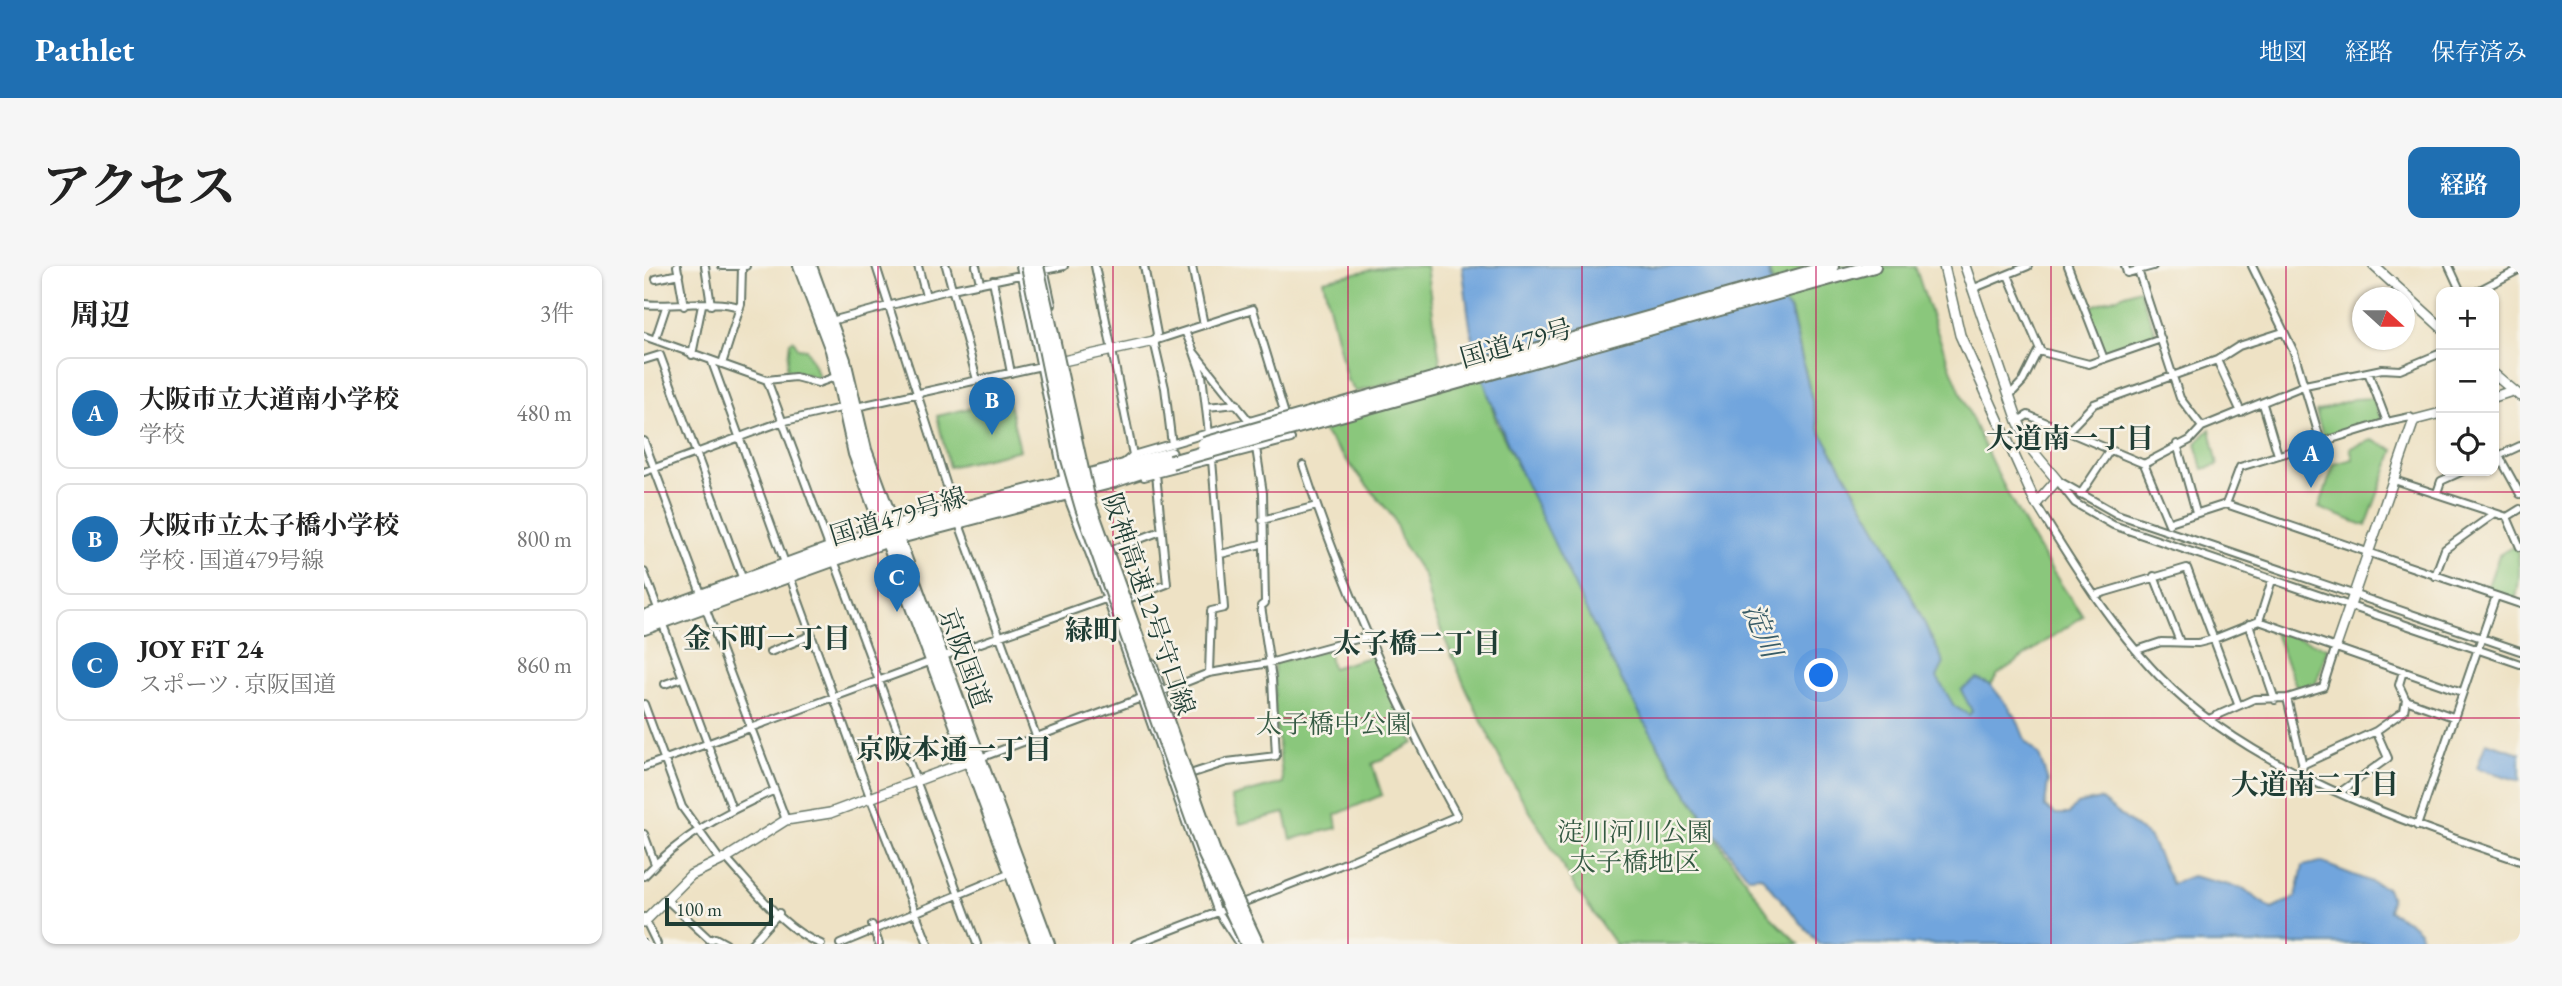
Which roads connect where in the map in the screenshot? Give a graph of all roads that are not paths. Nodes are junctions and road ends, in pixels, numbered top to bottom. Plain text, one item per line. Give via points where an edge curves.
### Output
1 (677, 266) edge
2 (705, 266) edge
3 (722, 266) edge
4 (800, 266) edge
5 (810, 266) edge
6 (876, 266) edge
7 (918, 266) edge
8 (946, 266) edge
9 (976, 266) edge
10 (1020, 266) edge
11 (1064, 266) edge
12 (1095, 266) edge
13 (1144, 266) edge
14 (1192, 266) edge
15 (1832, 266) edge
16 (1874, 266) edge
17 (1944, 266) edge
18 (1965, 266) edge
19 (2028, 266) edge
20 (2068, 266) edge
21 (2125, 266) edge
22 (2153, 266) edge
23 (2252, 266) edge
24 (2374, 266) edge
25 (2449, 266) edge
26 (744, 267) edge
27 (1042, 267) edge
28 (2520, 269) edge
29 (1025, 270) edge
30 (2138, 271) junction
31 (679, 274) junction
32 (2008, 275) junction
33 (656, 279) dead end
34 (993, 280) junction
35 (981, 282) junction
36 (2459, 287) edge
37 (2486, 287) edge
38 (952, 289) junction
39 (1972, 289) junction
40 (926, 296) junction
41 (644, 304) edge
42 (711, 304) junction
43 (702, 305) junction
44 (889, 305) junction
45 (684, 306) junction
46 (666, 307) junction
47 (739, 307) junction
48 (831, 321) junction
49 (2436, 322) edge
50 (1204, 325) junction
51 (1185, 331) junction
52 (2283, 332) junction
53 (644, 336) edge
54 (2161, 339) junction
55 (658, 341) junction
56 (1154, 341) junction
57 (1111, 351) junction
58 (1194, 352) junction
59 (2042, 352) junction
60 (660, 355) junction
61 (692, 355) junction
62 (2436, 355) edge
63 (2104, 359) junction
64 (644, 360) edge
65 (2217, 360) junction
66 (1063, 362) junction
67 (718, 363) junction
68 (1041, 366) junction
69 (2368, 372) junction
70 (1011, 373) junction
71 (2174, 374) junction
72 (838, 376) junction
73 (2499, 378) edge
74 (767, 380) junction
75 (977, 380) junction
76 (2305, 385) junction
77 (916, 392) junction
78 (2516, 393) edge
79 (2009, 396) junction
80 (1237, 404) junction
81 (2263, 404) junction
82 (849, 407) junction
83 (1207, 407) junction
84 (2241, 412) junction
85 (2436, 414) edge
86 (2414, 420) junction
87 (2018, 421) junction
88 (781, 422) junction
89 (1250, 422) junction
90 (2387, 422) junction
91 (2202, 427) junction
92 (2068, 431) junction
93 (1209, 434) junction
94 (739, 436) junction
95 (1291, 439) dead end
96 (644, 440) edge
97 (2321, 442) junction
98 (2177, 444) junction
99 (2520, 446) edge
100 (1256, 448) junction
101 (2110, 450) junction
102 (696, 452) junction
103 (1171, 454) junction
104 (1133, 455) junction
105 (2278, 455) junction
106 (2499, 456) edge
107 (1212, 460) junction
108 (2499, 460) edge
109 (2144, 464) junction
110 (1122, 465) junction
111 (1303, 466) dead end
112 (654, 468) junction
113 (644, 472) edge
114 (1156, 474) junction
115 (2452, 476) edge
116 (2057, 480) junction
117 (2394, 480) junction
118 (1088, 481) junction
119 (1114, 481) junction
120 (1065, 487) junction
121 (2437, 493) junction
122 (2520, 494) edge
123 (2080, 495) junction
124 (2036, 504) junction
125 (2226, 504) junction
126 (1317, 506) junction
127 (2520, 509) edge
128 (2196, 512) junction
129 (2494, 513) junction
130 (956, 516) junction
131 (2507, 517) junction
132 (1262, 520) junction
133 (2170, 522) junction
134 (1161, 531) junction
135 (2166, 532) junction
136 (891, 533) junction
137 (2162, 542) junction
138 (1261, 544) junction
139 (2520, 547) edge
140 (1111, 550) junction
141 (832, 554) junction
142 (1221, 554) junction
143 (2367, 554) junction
144 (788, 570) junction
145 (644, 572) edge
146 (2154, 576) junction
147 (2435, 576) junction
148 (2272, 580) junction
149 (747, 589) junction
150 (1125, 591) junction
151 (2095, 595) junction
152 (2354, 595) junction
153 (2496, 596) junction
154 (1107, 599) junction
155 (1128, 599) junction
156 (703, 601) junction
157 (2520, 603) edge
158 (2350, 606) junction
159 (661, 616) junction
160 (644, 617) edge
161 (2259, 621) junction
162 (2249, 624) junction
163 (644, 628) edge
164 (812, 635) junction
165 (1368, 636) junction
166 (999, 637) junction
167 (2481, 638) junction
168 (2214, 639) junction
169 (2180, 642) junction
170 (2336, 646) junction
171 (2477, 649) junction
172 (2137, 650) junction
173 (2520, 651) edge
174 (769, 652) dead end
175 (936, 659) junction
176 (1269, 663) junction
177 (2520, 664) edge
178 (2403, 671) junction
179 (1209, 673) junction
180 (682, 678) junction
181 (879, 681) junction
182 (665, 684) dead end
183 (1164, 691) junction
184 (2462, 692) junction
185 (834, 697) junction
186 (1141, 698) junction
187 (2287, 698) junction
188 (2275, 700) junction
189 (2406, 700) junction
190 (644, 704) edge
191 (2238, 704) junction
192 (2453, 717) junction
193 (2209, 719) junction
194 (750, 728) junction
195 (2376, 731) junction
196 (1036, 736) junction
197 (706, 743) junction
198 (664, 759) junction
199 (968, 762) junction
200 (2302, 765) junction
201 (644, 767) edge
202 (1190, 774) junction
203 (2308, 777) junction
204 (916, 781) junction
205 (773, 791) junction
206 (2339, 793) junction
207 (870, 797) junction
208 (732, 809) junction
209 (786, 820) junction
210 (2417, 826) junction
211 (700, 830) junction
212 (644, 834) edge
213 (723, 860) junction
214 (2520, 861) edge
215 (655, 864) junction
216 (1014, 871) junction
217 (644, 876) edge
218 (957, 895) junction
219 (666, 899) junction
220 (1239, 904) junction
221 (1217, 910) junction
222 (914, 913) junction
223 (779, 914) junction
224 (645, 920) edge
225 (873, 928) junction
226 (709, 942) edge
227 (657, 944) edge
228 (726, 944) edge
229 (751, 944) edge
230 (821, 944) edge
231 (840, 944) edge
232 (879, 944) edge
233 (928, 944) edge
234 (978, 944) edge
235 (1038, 944) edge
236 (1048, 944) edge
237 (1135, 944) edge
238 (1239, 944) edge
239 (1247, 944) edge
240 (1257, 944) edge
241 (1263, 944) edge

1 - 31 street
2 - 42 street
3 - 26 street
4 - 72 highway, 京阪国道
5 - 48 highway, 京阪国道
6 - 44 street
7 - 40 street
8 - 38 street
9 - 35 street
10 - 29 street
11 - 27 street
12 - 57 street
13 - 56 street via 1157,334
14 - 50 street
15 - 103 highway, 国道479号, bridge
16 - 103 highway, 国道479号, bridge
17 - 124 street via 1961,335
18 - 39 street
19 - 32 street
20 - 63 street
21 - 30 street via 2127,273
22 - 30 street
23 - 52 street
24 - 49 street
25 - 36 street
26 - 47 street
27 - 29 street
27 - 66 street
27 - 240 highway, 阪神高速12号守口線, bridge via 1090,506 1214,852
28 - 37 street
29 - 34 street
29 - 68 street
29 - 239 highway, 阪神高速12号守口線, bridge via 1086,520 1205,855
30 - 54 street
31 - 33 street
31 - 45 street
32 - 39 street
32 - 59 street
34 - 35 street
34 - 70 street
35 - 38 street
38 - 40 street
38 - 75 street
39 - 79 street
40 - 44 street
41 - 46 street
42 - 43 street
42 - 47 street
43 - 45 street
43 - 61 street
44 - 48 street
44 - 77 street
45 - 46 street
46 - 55 street
47 - 67 street
48 - 82 highway, 京阪国道 via 844,360
50 - 51 street
50 - 89 street via 1253,309 1283,411
51 - 56 street
51 - 58 street
52 - 65 street via 2239,346
52 - 76 street
53 - 55 street
54 - 63 street
54 - 71 street
55 - 60 street
55 - 61 street
56 - 57 street
56 - 103 street via 1166,388
57 - 66 street
57 - 104 street
58 - 80 street
58 - 83 street
59 - 63 street via 2089,364
59 - 79 street via 2034,355 2023,381
60 - 64 street
60 - 102 street
61 - 67 street
62 - 69 street via 2400,370
65 - 71 street
65 - 84 street
66 - 68 street
66 - 118 street
67 - 74 street
67 - 94 street
68 - 70 street
68 - 120 street
69 - 76 street
69 - 90 street
70 - 75 street
71 - 91 street via 2180,398
71 - 92 street via 2094,404
72 - 74 street via 818,383 795,377
72 - 82 highway, 京阪国道
73 - 78 street
74 - 88 street
75 - 77 street
76 - 81 street
76 - 97 street
77 - 82 street
77 - 130 street
79 - 87 street
80 - 83 street
80 - 89 street
81 - 84 street
81 - 105 street
82 - 88 street
82 - 136 highway, 京阪国道 via 855,454
83 - 93 street
84 - 91 street
85 - 86 street
86 - 90 street
86 - 117 street
87 - 92 street via 2028,415
87 - 116 street via 2032,450
88 - 94 street
88 - 141 street
89 - 93 street
90 - 97 street
91 - 98 street via 2190,440
92 - 101 street
93 - 103 street
94 - 102 street
94 - 144 street
95 - 100 street
96 - 112 street
97 - 105 street
98 - 109 street
98 - 128 street
99 - 106 street
100 - 107 street
100 - 132 street
101 - 109 street
101 - 123 street
102 - 112 street
102 - 149 street
103 - 104 street
103 - 110 highway, 国道479号線
103 - 119 highway, 国道479号線
104 - 110 street
105 - 125 street via 2240,467
107 - 114 street
107 - 142 street
108 - 122 street
109 - 133 street
110 - 118 highway, 国道479号線
111 - 126 street
112 - 113 street
112 - 156 street
114 - 119 street
114 - 134 street
115 - 121 street via 2441,481
116 - 123 street
116 - 124 street
116 - 137 street via 2075,503 2092,514
117 - 121 street
117 - 143 street
118 - 119 highway, 国道479号線
118 - 120 highway, 国道479号線
118 - 140 street
120 - 130 highway, 国道479号線
120 - 154 street
121 - 129 street
123 - 135 street
124 - 151 street
125 - 128 street
125 - 143 street
126 - 132 street
126 - 165 street
127 - 131 street
128 - 133 street
129 - 131 street
129 - 147 street via 2445,549
130 - 136 highway, 国道479号線
130 - 166 street
131 - 139 street
132 - 138 street
133 - 135 street
134 - 140 street
134 - 155 street via 1167,583
135 - 137 street
135 - 152 street
136 - 141 highway, 国道479号線
136 - 175 highway, 京阪国道
137 - 148 street
138 - 142 street
138 - 176 street via 1265,603 1261,606
140 - 150 street
141 - 144 highway, 国道479号線
141 - 181 street
142 - 179 street via 1224,608 1211,611
143 - 147 street
143 - 152 street
144 - 149 highway, 国道479号線
144 - 164 street
145 - 159 street
146 - 151 street
146 - 168 street via 2187,568
146 - 169 street
147 - 153 street
148 - 158 street
148 - 161 street
149 - 156 highway, 国道479号線
150 - 154 street
150 - 155 street
151 - 172 street
152 - 158 street
152 - 167 street
153 - 157 street
153 - 167 street
154 - 166 street
154 - 186 street
155 - 183 street
156 - 159 highway, 国道479号線
156 - 194 street
158 - 170 street
158 - 171 street
159 - 160 highway, 国道479号線
159 - 163 highway, 国道479号線
159 - 180 street
161 - 162 street
161 - 170 street
162 - 168 street
162 - 188 street
164 - 174 street
164 - 185 street
165 - 176 street
165 - 220 street via 1457,816
166 - 175 street
166 - 196 street
167 - 171 street
167 - 173 street
168 - 169 street
168 - 191 street
169 - 172 street
170 - 178 street
170 - 187 street via 2323,687
171 - 177 street
171 - 184 street
172 - 193 street via 2160,677
175 - 181 street
175 - 199 highway, 京阪国道
176 - 179 street
176 - 202 street via 1276,756 1227,762
178 - 184 street
178 - 189 street via 2399,685
179 - 183 street
180 - 182 street
180 - 197 street
181 - 185 street
181 - 204 street
183 - 186 street
183 - 202 street
184 - 192 street
185 - 194 street
185 - 207 street
186 - 196 street
186 - 221 street
187 - 188 street
187 - 200 street
188 - 191 street
189 - 192 street
189 - 195 street via 2403,711
190 - 198 street
191 - 193 street
192 - 210 street
193 - 203 street
194 - 197 street
194 - 205 street
195 - 200 street
195 - 206 street via 2388,758
196 - 199 street
197 - 198 street
197 - 208 street
198 - 201 street
198 - 211 street via 682,807
199 - 204 street
199 - 216 highway, 京阪国道
200 - 203 street
202 - 220 street
203 - 206 street
204 - 207 street
204 - 218 street
205 - 208 street
205 - 209 street
206 - 210 street
207 - 209 street via 830,813
207 - 222 street
208 - 211 street
209 - 213 street
210 - 214 street
211 - 213 street
211 - 215 street
212 - 215 street
213 - 219 street via 691,875
213 - 223 street
215 - 217 street
216 - 218 street
216 - 235 highway, 京阪国道
216 - 236 highway, 京阪国道
218 - 222 street
218 - 234 street
219 - 224 street
219 - 226 street
220 - 221 street
220 - 241 street
221 - 237 street
221 - 238 street
222 - 225 street
222 - 233 street
223 - 229 street
223 - 230 street
224 - 227 street
225 - 231 street
225 - 232 street
226 - 228 street via 715,938

